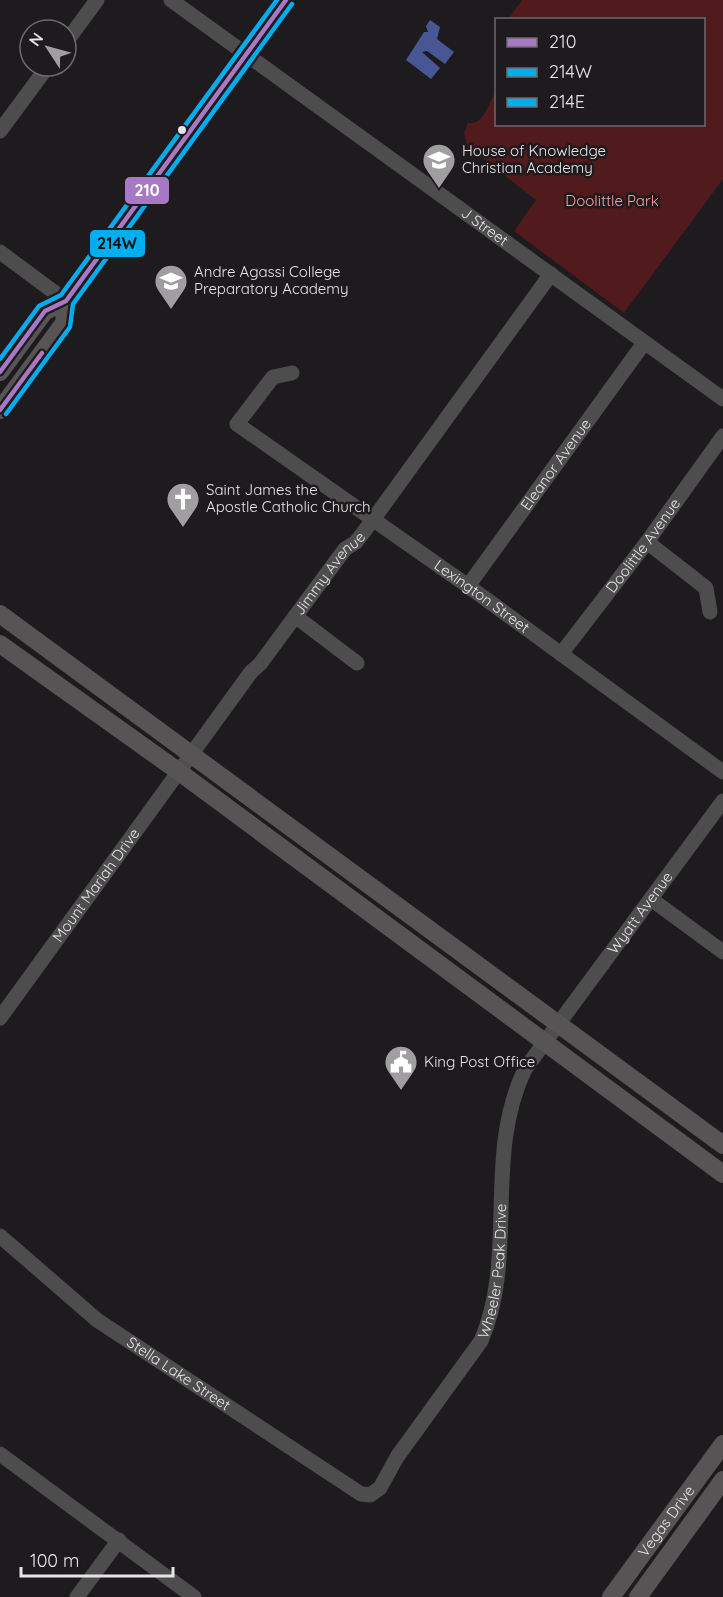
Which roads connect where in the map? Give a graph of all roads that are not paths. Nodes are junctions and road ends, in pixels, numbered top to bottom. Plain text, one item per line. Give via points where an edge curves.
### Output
1 (97, 0) edge
2 (171, 0) edge
3 (286, 0) edge
4 (78, 26) edge
5 (246, 55) junction
6 (39, 78) edge
7 (0, 131) edge
8 (0, 252) edge
9 (551, 274) junction
10 (66, 301) junction
11 (644, 343) junction
12 (4, 367) edge
13 (292, 373) dead end
14 (0, 391) edge
15 (723, 399) edge
16 (0, 410) edge
17 (723, 436) edge
18 (372, 521) junction
19 (647, 542) junction
20 (468, 586) junction
21 (710, 612) dead end
22 (0, 614) edge
23 (295, 616) junction
24 (0, 644) edge
25 (561, 654) junction
26 (357, 663) dead end
27 (55, 683) junction
28 (121, 703) junction
29 (190, 754) junction
30 (178, 771) junction
31 (723, 772) edge
32 (723, 801) edge
33 (651, 899) junction
34 (723, 952) edge
35 (0, 1018) edge
36 (557, 1024) junction
37 (544, 1042) junction
38 (723, 1145) edge
39 (723, 1174) edge
40 (0, 1236) edge
41 (723, 1444) edge
42 (0, 1454) edge
43 (723, 1480) edge
44 (370, 1495) joint
45 (119, 1540) junction
46 (77, 1597) edge
47 (194, 1597) edge
48 (611, 1597) edge
49 (638, 1597) edge

1 - 4 street
2 - 5 street, J Street
3 - 5 main road
5 - 9 street, J Street
5 - 10 main road
6 - 7 street
8 - 10 street
9 - 11 street, J Street
9 - 18 street, Jimmy Avenue
10 - 12 main road via 45,311
10 - 16 main road via 64,323
11 - 15 street, J Street
11 - 20 street, Eleanor Avenue
12 - 14 main road via 9,379
13 - 18 street, Lexington Street via 273,377 237,424
17 - 19 street, Doolittle Avenue
18 - 20 street, Lexington Street
18 - 23 street, Jimmy Avenue via 356,542 345,549
19 - 21 street via 706,588
19 - 25 street, Doolittle Avenue
20 - 25 street, Lexington Street
22 - 28 main road
23 - 26 street
23 - 29 street, Jimmy Avenue
24 - 27 main road
25 - 31 street, Lexington Street
27 - 28 main road via 61,680 74,684 103,703
27 - 30 main road
28 - 29 main road
29 - 30 street, Mount Mariah Drive
29 - 36 main road
30 - 35 street, Mount Mariah Drive
30 - 37 main road
32 - 33 street, Wyatt Avenue
33 - 34 street
33 - 36 street, Wyatt Avenue
36 - 37 street, Wheeler Peak Drive
36 - 38 main road
37 - 39 main road
37 - 44 street, Wheeler Peak Drive via 517,1085 505,1125 496,1293 489,1322 481,1341 380,1488
40 - 44 street, Stella Lake Street via 97,1320 347,1486
41 - 48 main road, Vegas Drive
42 - 45 street
43 - 49 main road, Vegas Drive
45 - 46 street
45 - 47 street

